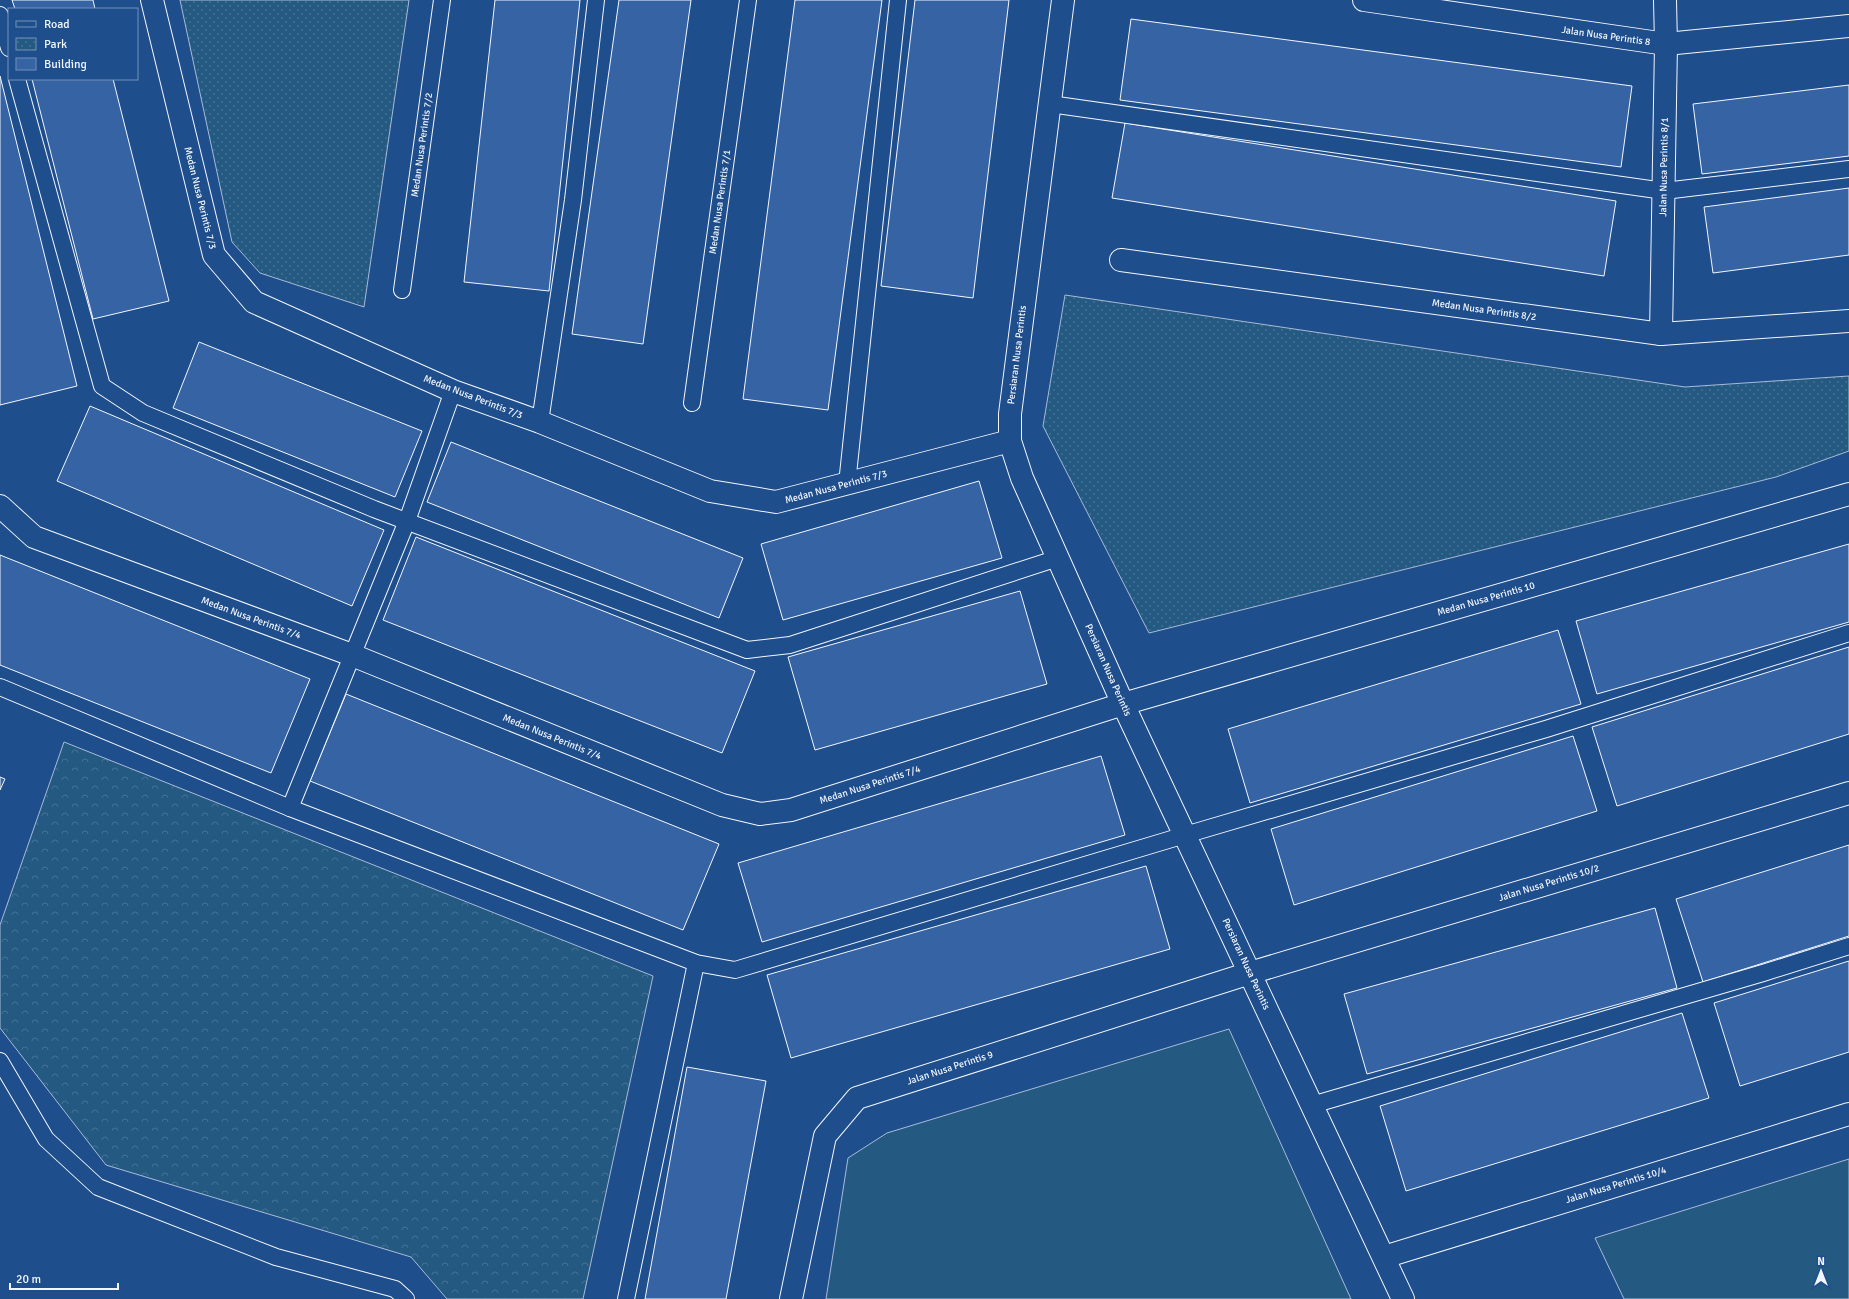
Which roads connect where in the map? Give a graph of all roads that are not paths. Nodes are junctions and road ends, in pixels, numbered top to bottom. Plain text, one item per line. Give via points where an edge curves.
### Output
1 (152, 0) edge
2 (442, 0) edge
3 (596, 0) edge
4 (748, 0) edge
5 (898, 0) edge
6 (1063, 0) edge
7 (1364, 0) edge
8 (1665, 0) edge
9 (0, 15) edge
10 (1849, 26) edge
11 (8, 44) edge
12 (1666, 44) junction
13 (17, 80) edge
14 (1050, 104) junction
15 (1849, 169) edge
16 (1664, 190) junction
17 (1121, 260) dead end
18 (402, 290) dead end
19 (1849, 321) edge
20 (1661, 334) junction
21 (453, 391) junction
22 (692, 403) dead end
23 (540, 422) junction
24 (1010, 441) junction
25 (848, 484) junction
26 (1849, 494) edge
27 (0, 506) edge
28 (406, 521) junction
29 (1058, 558) junction
30 (1849, 633) edge
31 (352, 655) junction
32 (0, 687) edge
33 (1123, 704) junction
34 (1849, 793) edge
35 (290, 808) junction
36 (1185, 834) junction
37 (1849, 946) edge
38 (696, 963) junction
39 (1250, 973) junction
40 (0, 1061) edge
41 (1312, 1105) junction
42 (1849, 1114) edge
43 (1384, 1257) junction
44 (406, 1299) edge
45 (626, 1299) edge
46 (791, 1299) edge
47 (1403, 1299) edge

1 - 21 street, Medan Nusa Perintis 7/3 via 214,255 254,302
2 - 18 lane, Medan Nusa Perintis 7/2
3 - 23 lane via 573,200
4 - 22 lane, Medan Nusa Perintis 7/1
5 - 25 lane
6 - 14 street, Persiaran Nusa Perintis
7 - 12 street, Jalan Nusa Perintis 8
8 - 12 street, Jalan Nusa Perintis 8/1
9 - 11 lane
10 - 12 street, Jalan Nusa Perintis 8
12 - 16 street, Jalan Nusa Perintis 8/1
13 - 28 lane via 102,386 143,413
14 - 16 lane
14 - 24 street, Persiaran Nusa Perintis via 1010,414
15 - 16 lane
16 - 20 street, Jalan Nusa Perintis 8/1
17 - 20 street, Medan Nusa Perintis 8/2
19 - 20 street, Medan Nusa Perintis 8/2
21 - 23 street, Medan Nusa Perintis 7/3
21 - 28 lane
23 - 25 street, Medan Nusa Perintis 7/3 via 710,491 776,502
24 - 25 street, Medan Nusa Perintis 7/3
24 - 29 street, Persiaran Nusa Perintis via 1022,478
26 - 33 street, Medan Nusa Perintis 10
27 - 31 street, Medan Nusa Perintis 7/4 via 34,537
28 - 29 lane via 748,650 790,645
28 - 31 lane
29 - 33 street, Persiaran Nusa Perintis
30 - 36 lane via 1546,729
31 - 33 street, Medan Nusa Perintis 7/4 via 722,805 760,814 791,810
31 - 35 lane
32 - 35 lane
33 - 36 street, Persiaran Nusa Perintis
34 - 39 street, Jalan Nusa Perintis 10/2
35 - 38 lane
36 - 38 lane via 735,970
36 - 39 street, Persiaran Nusa Perintis
37 - 41 lane
38 - 45 lane
39 - 41 street, Persiaran Nusa Perintis
39 - 46 street, Jalan Nusa Perintis 9 via 857,1098 825,1136
40 - 44 lane via 46,1139 98,1187 276,1257 395,1289
41 - 43 street, Persiaran Nusa Perintis
42 - 43 street, Jalan Nusa Perintis 10/4
43 - 47 street, Persiaran Nusa Perintis

